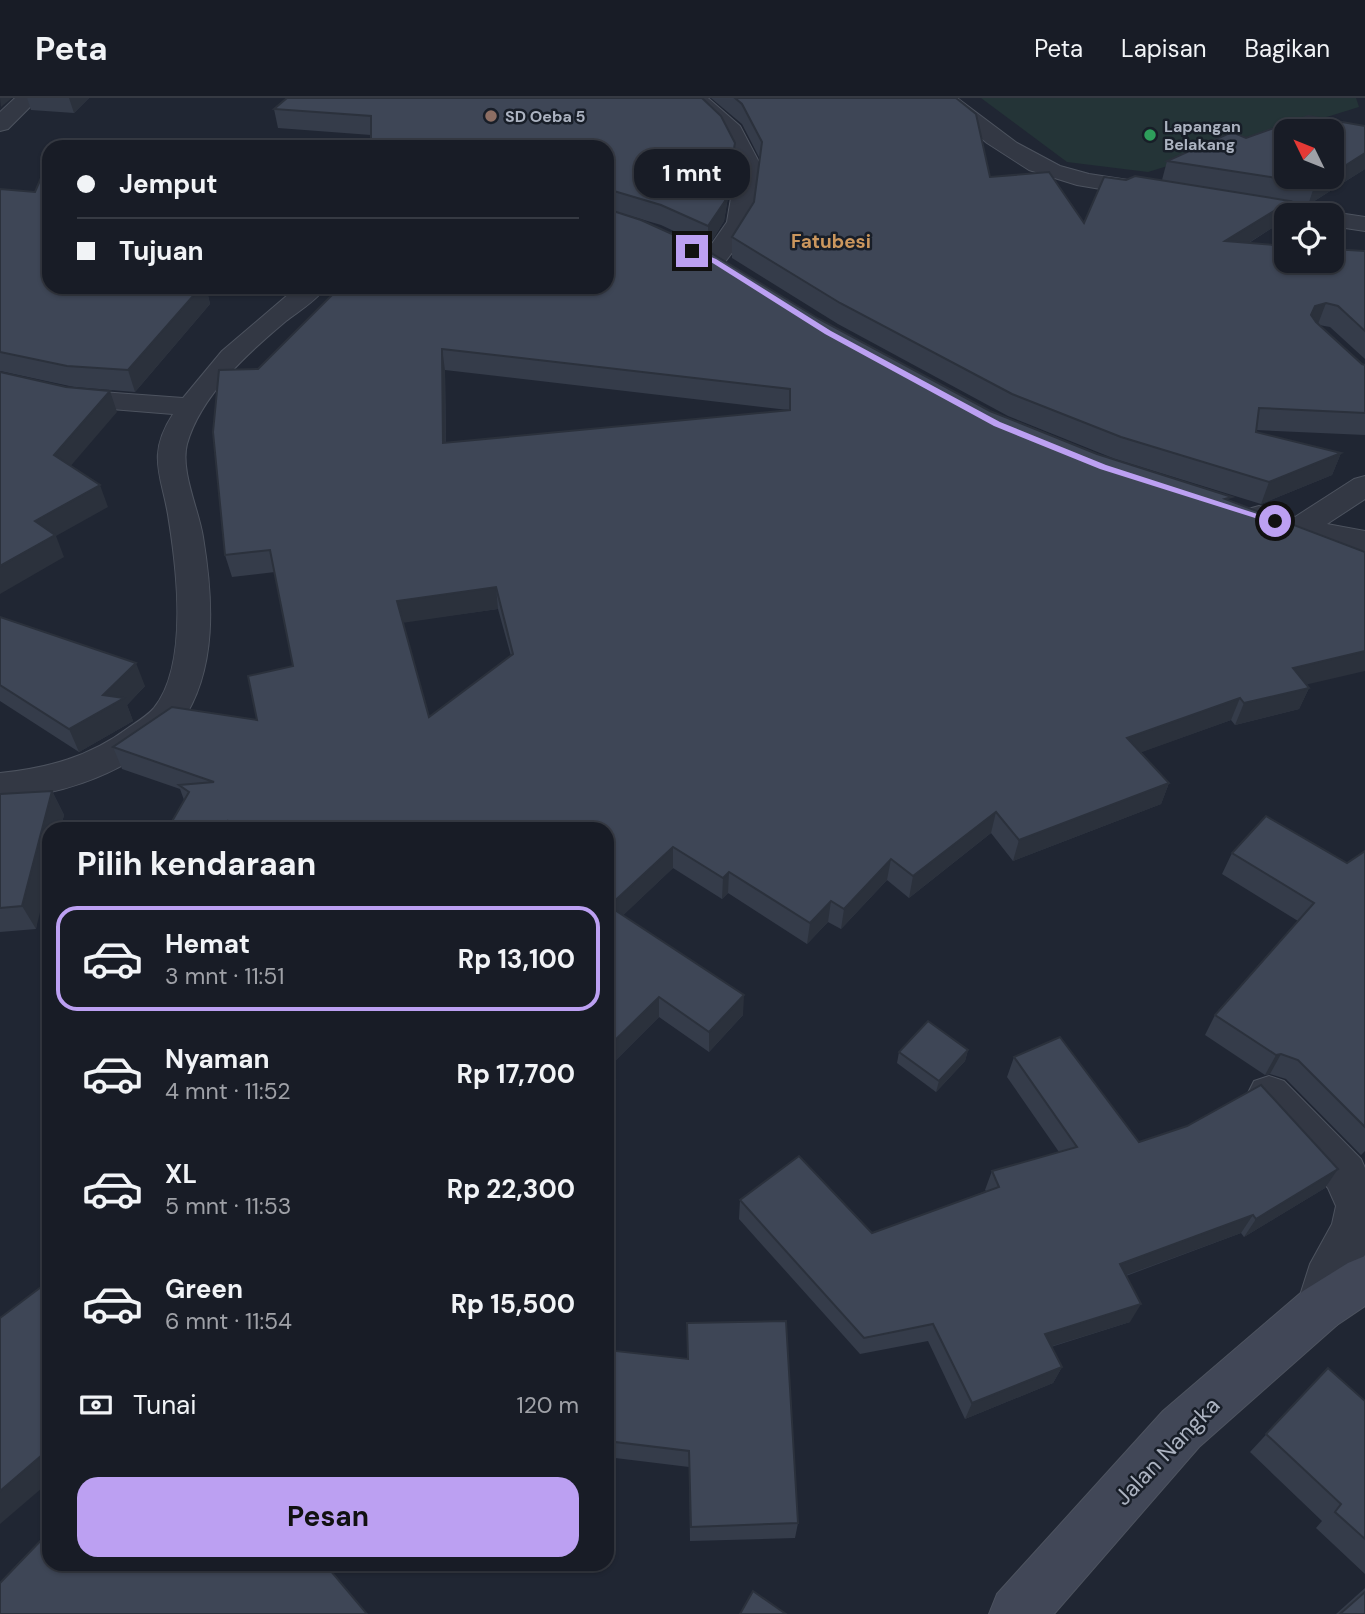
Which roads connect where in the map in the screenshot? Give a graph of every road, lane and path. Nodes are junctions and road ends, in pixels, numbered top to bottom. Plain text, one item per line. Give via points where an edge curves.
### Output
1 (28, 98) edge
2 (695, 98) edge
3 (943, 98) edge
4 (0, 124) edge
5 (1171, 194) edge
6 (1212, 200) edge
7 (1274, 210) edge
8 (1344, 221) edge
9 (1365, 224) edge
10 (713, 262) edge
11 (303, 294) edge
12 (0, 381) edge
13 (191, 407) junction
14 (1365, 485) edge
15 (1234, 508) edge
16 (1299, 529) junction
17 (1365, 541) edge
18 (0, 787) edge
19 (1269, 1095) edge
20 (1365, 1279) edge
21 (1320, 1308) junction
22 (1017, 1614) edge

1 - 4 street
2 - 10 street via 732,131 748,162 739,222
3 - 5 street via 1026,159 1050,171
6 - 7 street
8 - 9 street
11 - 13 street via 216,375
12 - 13 street via 74,398
13 - 18 street via 173,444 170,468 184,513 196,615 184,683 169,715 124,751 77,775
14 - 16 street
15 - 16 street
16 - 17 street
19 - 21 street via 1345,1174 1359,1206 1354,1230 1334,1264
20 - 21 street, Jalan Nangka
21 - 22 street, Jalan Nangka via 1181,1429

